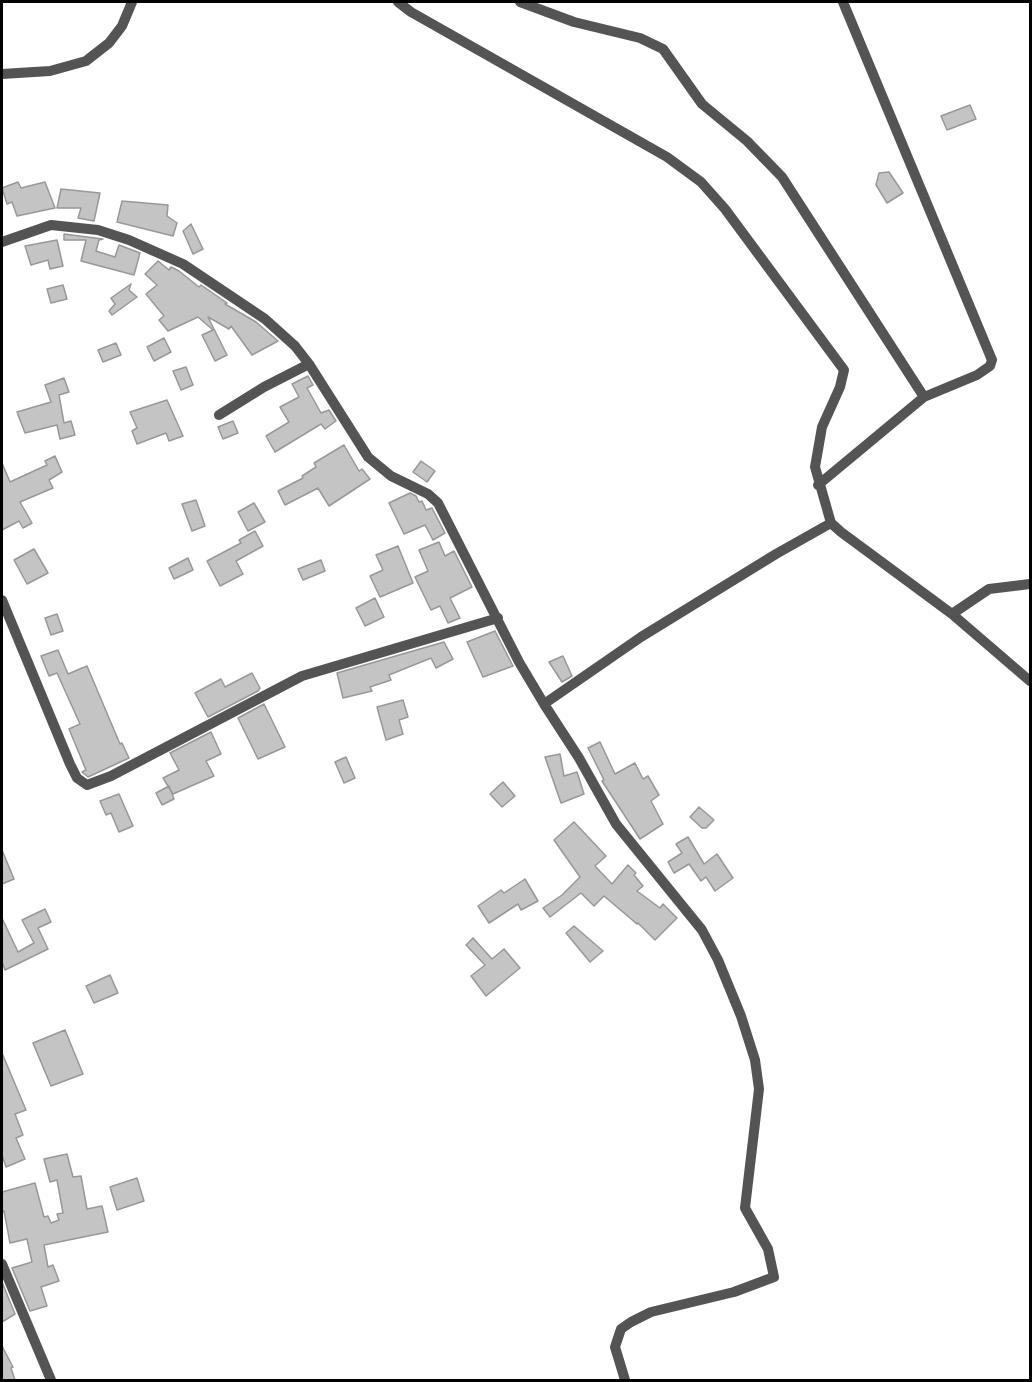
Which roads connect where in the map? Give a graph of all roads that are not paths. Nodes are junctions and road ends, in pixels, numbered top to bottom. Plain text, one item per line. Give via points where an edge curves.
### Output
1 (132, 2) edge
2 (398, 2) edge
3 (520, 2) edge
4 (843, 2) edge
5 (2, 74) edge
6 (2, 242) edge
7 (309, 364) junction
8 (924, 397) junction
9 (219, 415) dead end
10 (818, 485) junction
11 (831, 523) junction
12 (1030, 584) edge
13 (2, 600) edge
14 (952, 614) junction
15 (498, 618) junction
16 (1030, 681) edge
17 (544, 704) junction
18 (2, 1264) edge
19 (51, 1380) edge
20 (625, 1380) edge

1 - 5 street via 122,26 109,43 86,61 50,71
2 - 10 street via 667,157 712,194 844,370 818,440
3 - 8 street via 640,38 663,49 702,104 747,141 782,177
4 - 8 street via 992,360 977,375
6 - 7 street via 51,225 98,230 138,244 183,264 265,319
7 - 9 street
7 - 15 street via 368,457 391,476 438,503
8 - 10 street
10 - 11 street
11 - 14 street
11 - 17 street via 641,637
12 - 14 street via 988,589
13 - 15 street via 70,764 77,778 87,784 111,776 302,676
14 - 16 street
15 - 17 street
17 - 20 street via 616,824 702,930 741,1016 755,1060 759,1089 745,1208 768,1249 774,1276 734,1292 651,1312 631,1322 621,1329 615,1347
18 - 19 street

